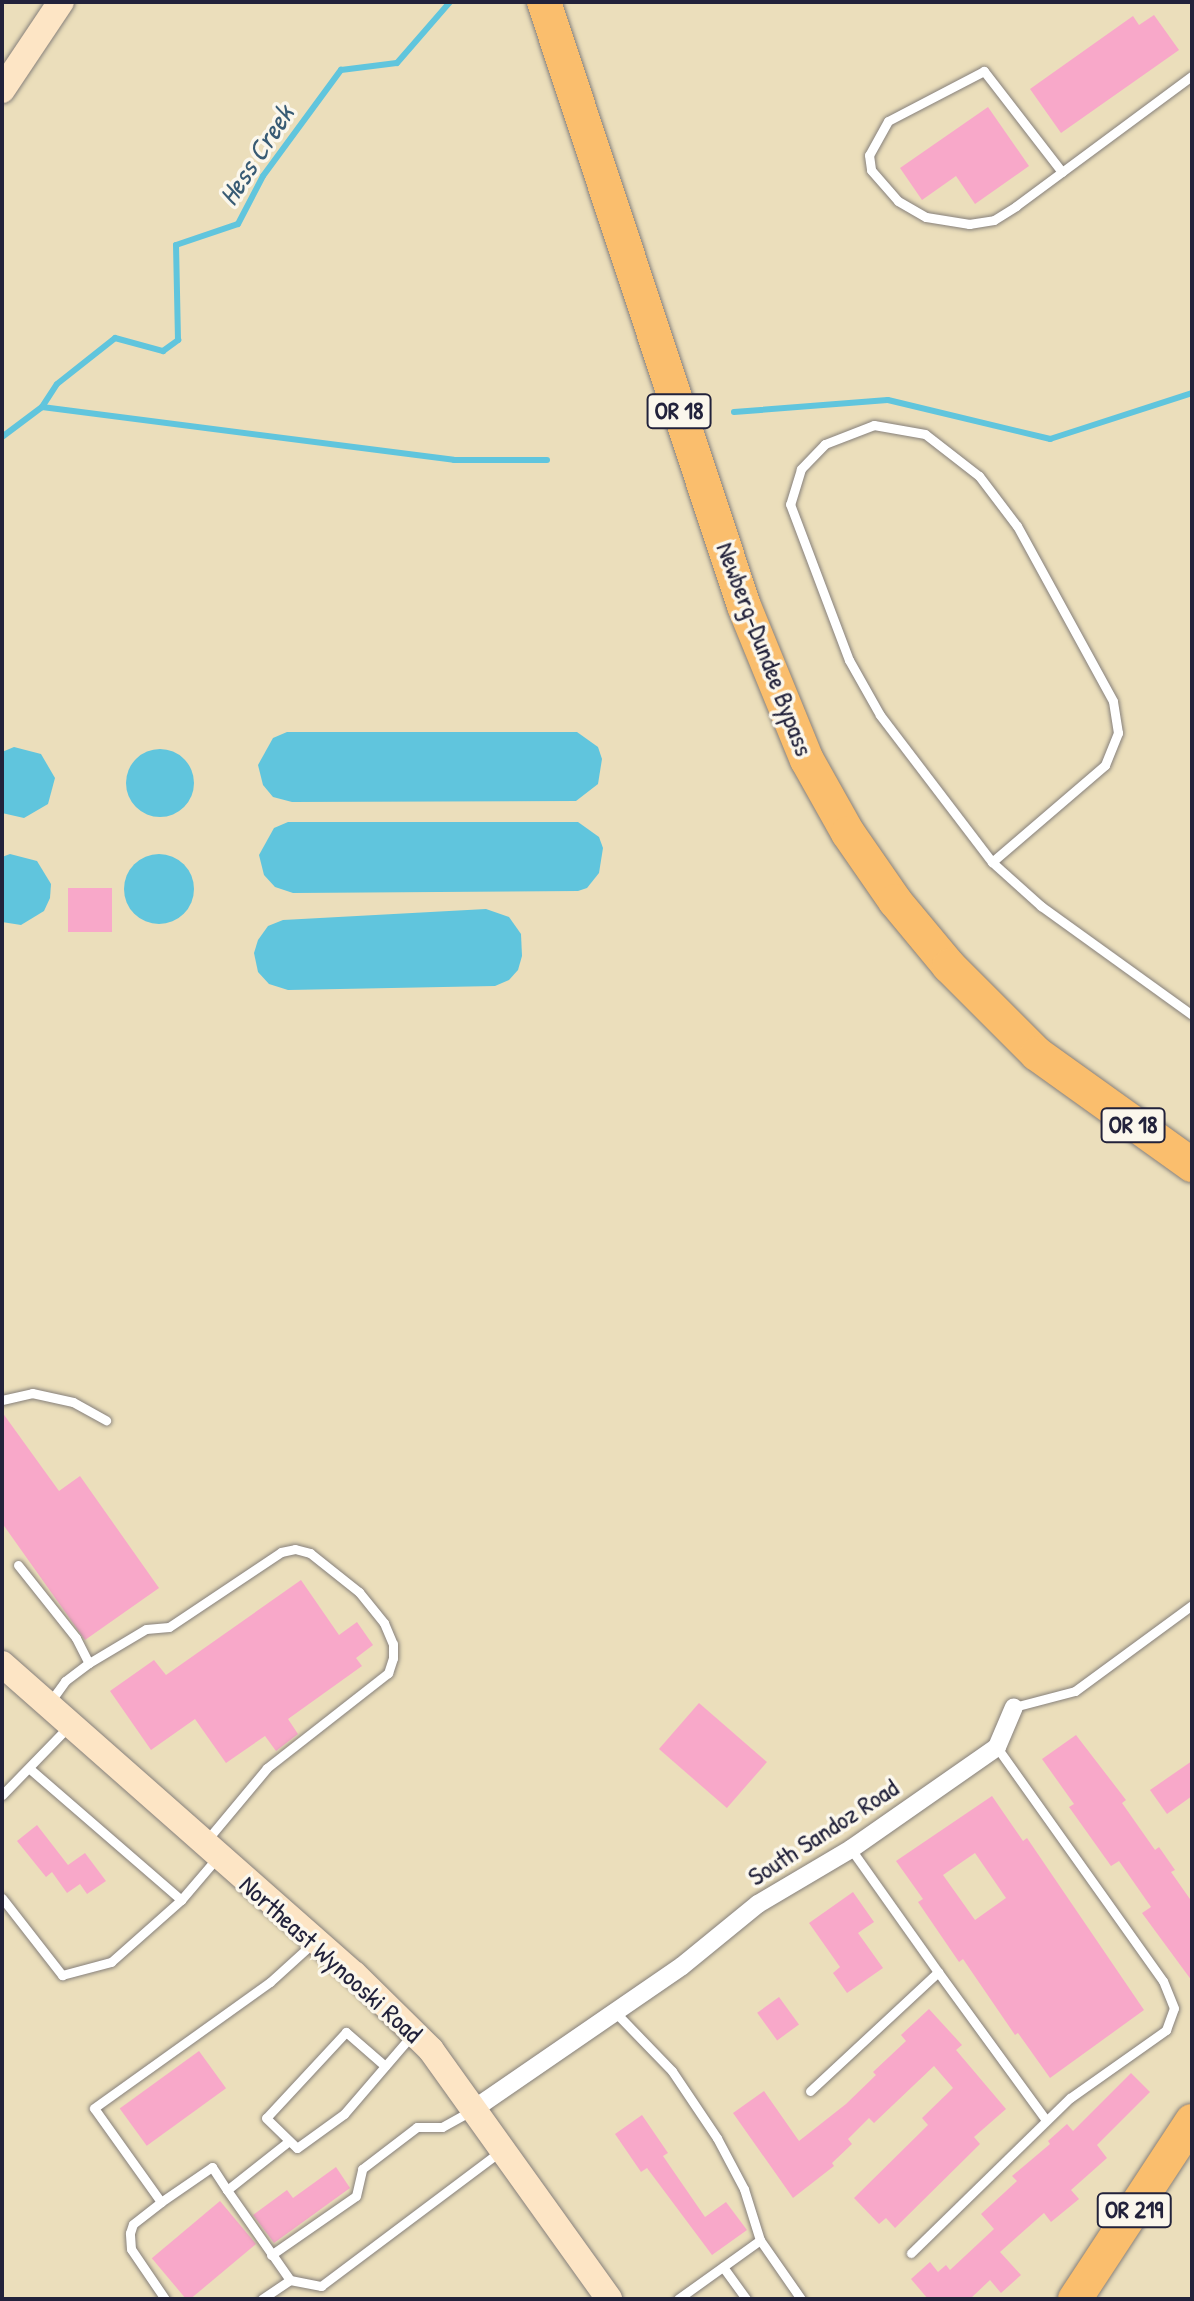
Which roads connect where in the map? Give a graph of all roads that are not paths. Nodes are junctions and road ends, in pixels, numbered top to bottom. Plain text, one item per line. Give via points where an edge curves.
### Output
1 (61, 2) edge
2 (544, 2) edge
3 (1192, 76) edge
4 (2, 90) edge
5 (1062, 172) junction
6 (992, 862) junction
7 (1192, 1015) edge
8 (1192, 1165) edge
9 (2, 1400) edge
10 (106, 1420) dead end
11 (18, 1565) dead end
12 (1192, 1605) edge
13 (89, 1663) junction
14 (2, 1664) edge
15 (48, 1705) junction
16 (1014, 1707) joint
17 (71, 1724) junction
18 (997, 1747) junction
19 (30, 1769) junction
20 (2, 1795) edge
21 (851, 1849) junction
22 (211, 1850) junction
23 (2, 1898) edge
24 (181, 1900) junction
25 (316, 1941) junction
26 (938, 1972) junction
27 (615, 2012) junction
28 (414, 2033) junction
29 (385, 2066) junction
30 (810, 2091) dead end
31 (474, 2109) junction
32 (1046, 2120) junction
33 (1192, 2121) edge
34 (289, 2141) junction
35 (504, 2149) junction
36 (227, 2190) junction
37 (161, 2202) junction
38 (760, 2240) junction
39 (911, 2253) dead end
40 (271, 2255) junction
41 (723, 2267) junction
42 (290, 2280) junction
43 (165, 2299) edge
44 (262, 2299) edge
45 (609, 2299) edge
46 (678, 2299) edge
47 (746, 2299) edge
48 (801, 2299) edge
49 (1075, 2299) edge

1 - 4 main road
2 - 8 highway, Newberg-Dundee Bypass / OR 18 via 749,619 807,760 848,833 949,966 1009,1028 1076,1084
3 - 5 lane
5 - 5 lane via 994,220 969,224 926,217 898,201 871,170 869,155 888,121 984,71
6 - 6 lane via 880,715 849,660 790,504 801,469 825,444 874,425 925,434 979,476 1017,526 1113,701 1118,733 1105,765
6 - 7 lane via 1041,906
9 - 10 lane via 32,1393 73,1402
11 - 13 lane via 76,1638
12 - 16 lane via 1075,1691
13 - 15 lane via 65,1681
13 - 22 lane via 146,1629 169,1627 281,1552 295,1549 310,1553 359,1592 384,1623 393,1644 388,1673 267,1768
14 - 15 main road, Northeast Wynooski Road
15 - 17 main road, Northeast Wynooski Road
16 - 18 street
17 - 19 lane
17 - 22 main road, Northeast Wynooski Road
18 - 21 street, South Sandoz Road
18 - 32 lane via 1163,1981 1174,2008 1166,2030
19 - 20 lane
19 - 24 lane
21 - 26 lane
21 - 27 street, South Sandoz Road via 758,1904
22 - 24 lane
22 - 25 main road, Northeast Wynooski Road
23 - 24 lane via 62,1975 111,1962
25 - 28 main road, Northeast Wynooski Road
25 - 37 lane via 270,1982 94,2108
26 - 30 lane
26 - 32 lane
27 - 31 street, South Sandoz Road
27 - 38 lane via 672,2071 717,2138 744,2189
28 - 29 lane
28 - 31 main road, Northeast Wynooski Road
29 - 34 lane via 344,2114 297,2148
29 - 34 lane via 346,2032 266,2118
31 - 35 main road, Northeast Wynooski Road
31 - 40 lane via 442,2127 417,2127 362,2169 356,2196
32 - 39 lane
33 - 49 highway, OR 219
34 - 36 lane
35 - 42 lane via 321,2286
35 - 45 main road, Northeast Wynooski Road
36 - 37 lane via 212,2167
36 - 40 lane
37 - 43 lane via 133,2224 130,2233 131,2249
38 - 41 lane
38 - 48 lane
40 - 42 lane
41 - 46 lane
41 - 47 lane
42 - 44 lane

